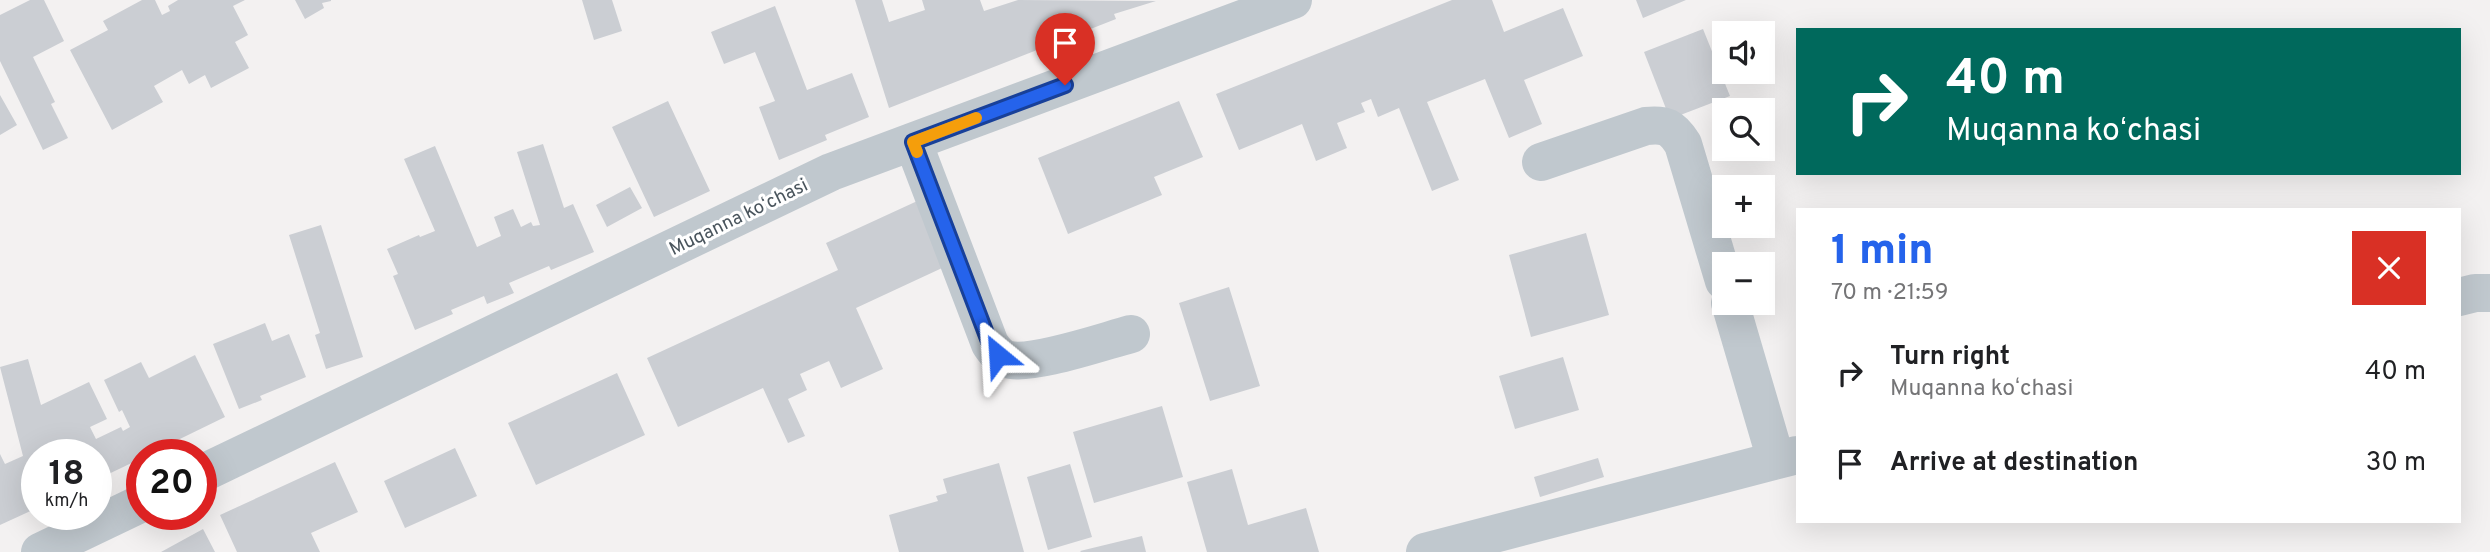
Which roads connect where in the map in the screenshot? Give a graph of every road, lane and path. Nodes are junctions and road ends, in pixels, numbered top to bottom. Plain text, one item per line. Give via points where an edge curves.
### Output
1 (1293, 0) edge
2 (913, 142) junction
3 (1541, 162) dead end
4 (1715, 252) edge
5 (2490, 293) edge
6 (2461, 296) edge
7 (1734, 315) edge
8 (1131, 334) dead end
9 (1787, 457) edge
10 (217, 466) edge
11 (126, 511) edge
12 (40, 552) edge
13 (1425, 552) edge

1 - 2 street, Muqanna koʻchasi
2 - 8 street via 998,355 1009,360 1036,359
2 - 10 street, Muqanna koʻchasi via 831,172
3 - 4 street via 1646,126 1662,124 1674,129 1683,144
5 - 6 street
7 - 9 street
9 - 13 street
11 - 12 street

